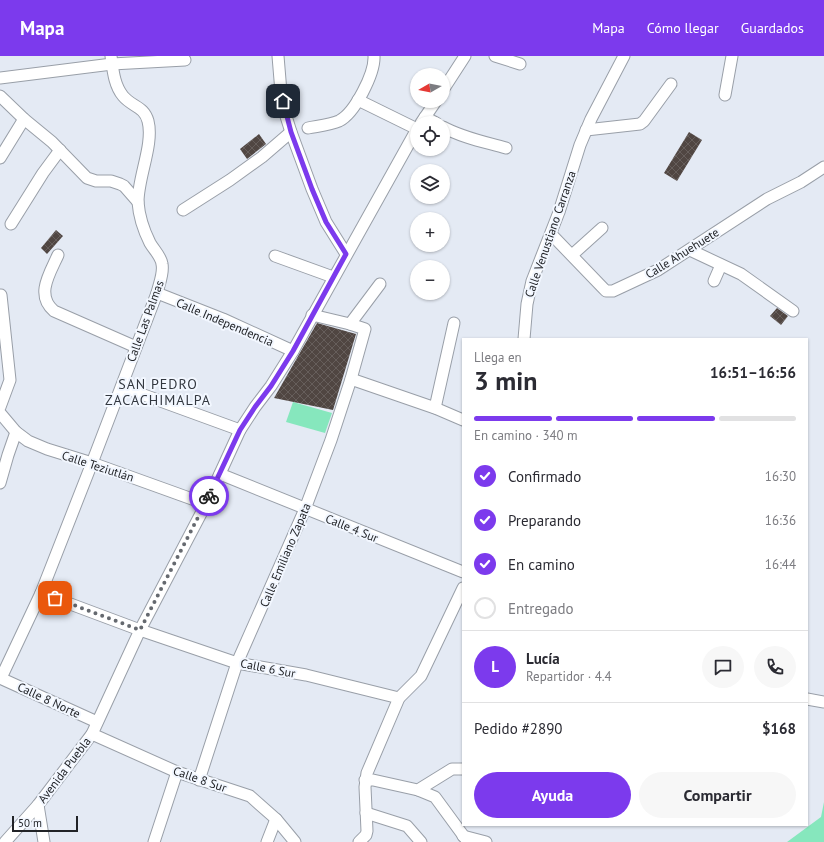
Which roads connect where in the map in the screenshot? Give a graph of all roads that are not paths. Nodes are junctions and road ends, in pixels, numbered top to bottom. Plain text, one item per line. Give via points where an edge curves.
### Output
1 (278, 56) edge
2 (374, 56) edge
3 (465, 56) edge
4 (495, 56) edge
5 (624, 56) edge
6 (732, 56) edge
7 (112, 60) edge
8 (185, 60) dead end
9 (520, 64) dead end
10 (0, 78) edge
11 (450, 79) edge
12 (671, 84) dead end
13 (0, 96) edge
14 (725, 96) dead end
15 (358, 100) junction
16 (24, 119) junction
17 (410, 126) edge
18 (308, 128) dead end
19 (450, 130) edge
20 (586, 130) junction
21 (291, 132) junction
22 (410, 141) edge
23 (506, 148) dead end
24 (60, 150) junction
25 (0, 158) edge
26 (824, 167) edge
27 (138, 202) junction
28 (182, 210) dead end
29 (11, 224) dead end
30 (602, 228) dead end
31 (550, 234) junction
32 (690, 250) junction
33 (346, 254) junction
34 (58, 255) dead end
35 (572, 255) junction
36 (275, 256) dead end
37 (722, 265) junction
38 (333, 277) junction
39 (714, 281) dead end
40 (380, 284) dead end
41 (157, 293) junction
42 (1, 295) dead end
43 (793, 310) dead end
44 (312, 315) junction
45 (454, 323) dead end
46 (350, 324) junction
47 (524, 338) edge
48 (136, 347) junction
49 (293, 351) junction
50 (351, 379) junction
51 (122, 387) junction
52 (0, 407) edge
53 (435, 408) junction
54 (0, 414) edge
55 (462, 420) edge
56 (240, 430) junction
57 (16, 432) junction
58 (92, 463) junction
59 (220, 474) junction
60 (0, 483) edge
61 (206, 504) junction
62 (305, 509) junction
63 (462, 572) edge
64 (462, 590) edge
65 (41, 593) junction
66 (140, 630) junction
67 (237, 663) junction
68 (1, 678) edge
69 (398, 698) junction
70 (808, 699) edge
71 (824, 702) edge
72 (97, 722) junction
73 (92, 734) junction
74 (462, 769) edge
75 (177, 772) junction
76 (199, 780) junction
77 (365, 780) junction
78 (418, 790) junction
79 (38, 805) junction
80 (366, 813) junction
81 (276, 819) junction
82 (4, 838) edge
83 (465, 839) edge
84 (44, 842) edge
85 (154, 842) edge
86 (267, 842) edge
87 (296, 842) edge
88 (359, 842) edge
89 (421, 842) edge
90 (486, 842) edge

1 - 21 street via 284,110
2 - 15 street via 369,80
3 - 11 street
4 - 9 street
5 - 20 street, Calle Venustiano Carranza
6 - 14 street
7 - 8 street
7 - 10 street
7 - 27 street, Calle Las Palmas via 114,77 120,93 142,110 148,122 148,139
12 - 20 street via 640,124
13 - 16 street
15 - 17 street
15 - 18 street via 340,121
16 - 24 street
16 - 25 street
19 - 23 street
20 - 31 street, Calle Venustiano Carranza
21 - 28 street via 230,180
21 - 33 street via 326,222
22 - 33 street, Avenida Puebla
24 - 27 street via 87,178 120,184
24 - 29 street
26 - 32 street, Calle Ahuehuete via 767,199
27 - 41 street, Calle Las Palmas via 147,236 162,264
30 - 35 street
31 - 35 street, Calle Ahuehuete
31 - 47 street, Calle Venustiano Carranza via 531,287
32 - 35 street, Calle Ahuehuete via 658,270 610,292 603,288
32 - 37 street
33 - 38 street, Avenida Puebla
34 - 48 street via 44,288 50,308
36 - 38 street
37 - 39 street
37 - 43 street via 741,274
38 - 44 street, Avenida Puebla
40 - 46 street
41 - 48 street, Calle Las Palmas
41 - 49 street, Calle Independencia
42 - 52 street via 10,380
44 - 46 street
44 - 49 street, Avenida Puebla
45 - 53 street
46 - 50 street, Calle Emiliano Zapata via 365,329
48 - 51 street, Calle Las Palmas
49 - 56 street, Avenida Puebla
50 - 53 street
50 - 62 street, Calle Emiliano Zapata
51 - 56 street
51 - 58 street, Calle Las Palmas
53 - 55 street
54 - 57 street, Calle Teziutlán
56 - 59 street, Avenida Puebla
57 - 58 street, Calle Teziutlán via 28,441 47,449
57 - 60 street
58 - 61 street, Calle Teziutlán
58 - 65 street, Calle Las Palmas
59 - 61 street, Avenida Puebla
59 - 62 street, Calle 4 Sur
61 - 66 street, Avenida Puebla
62 - 63 street, Calle 4 Sur
62 - 67 street, Calle Emiliano Zapata
64 - 69 street via 421,676
65 - 66 street, Calle 6 Sur
65 - 68 street, Calle Las Palmas
66 - 67 street, Calle 6 Sur
66 - 72 street, Avenida Puebla
67 - 69 street, Calle 6 Sur
67 - 76 street, Calle Emiliano Zapata
68 - 72 street, Calle 8 Norte
69 - 77 street
70 - 71 street
72 - 73 street, Avenida Puebla
73 - 75 street, Calle 8 Sur
73 - 79 street, Avenida Puebla
74 - 78 street via 452,769
75 - 76 street, Calle 8 Sur
75 - 85 street
76 - 81 street, Calle 8 Sur via 250,796
77 - 78 street
77 - 80 street
78 - 83 street via 435,798
79 - 82 street, Avenida Puebla
79 - 84 street
80 - 88 street via 367,831
80 - 89 street via 407,826
81 - 86 street
81 - 87 street, Calle 8 Sur
83 - 90 street

